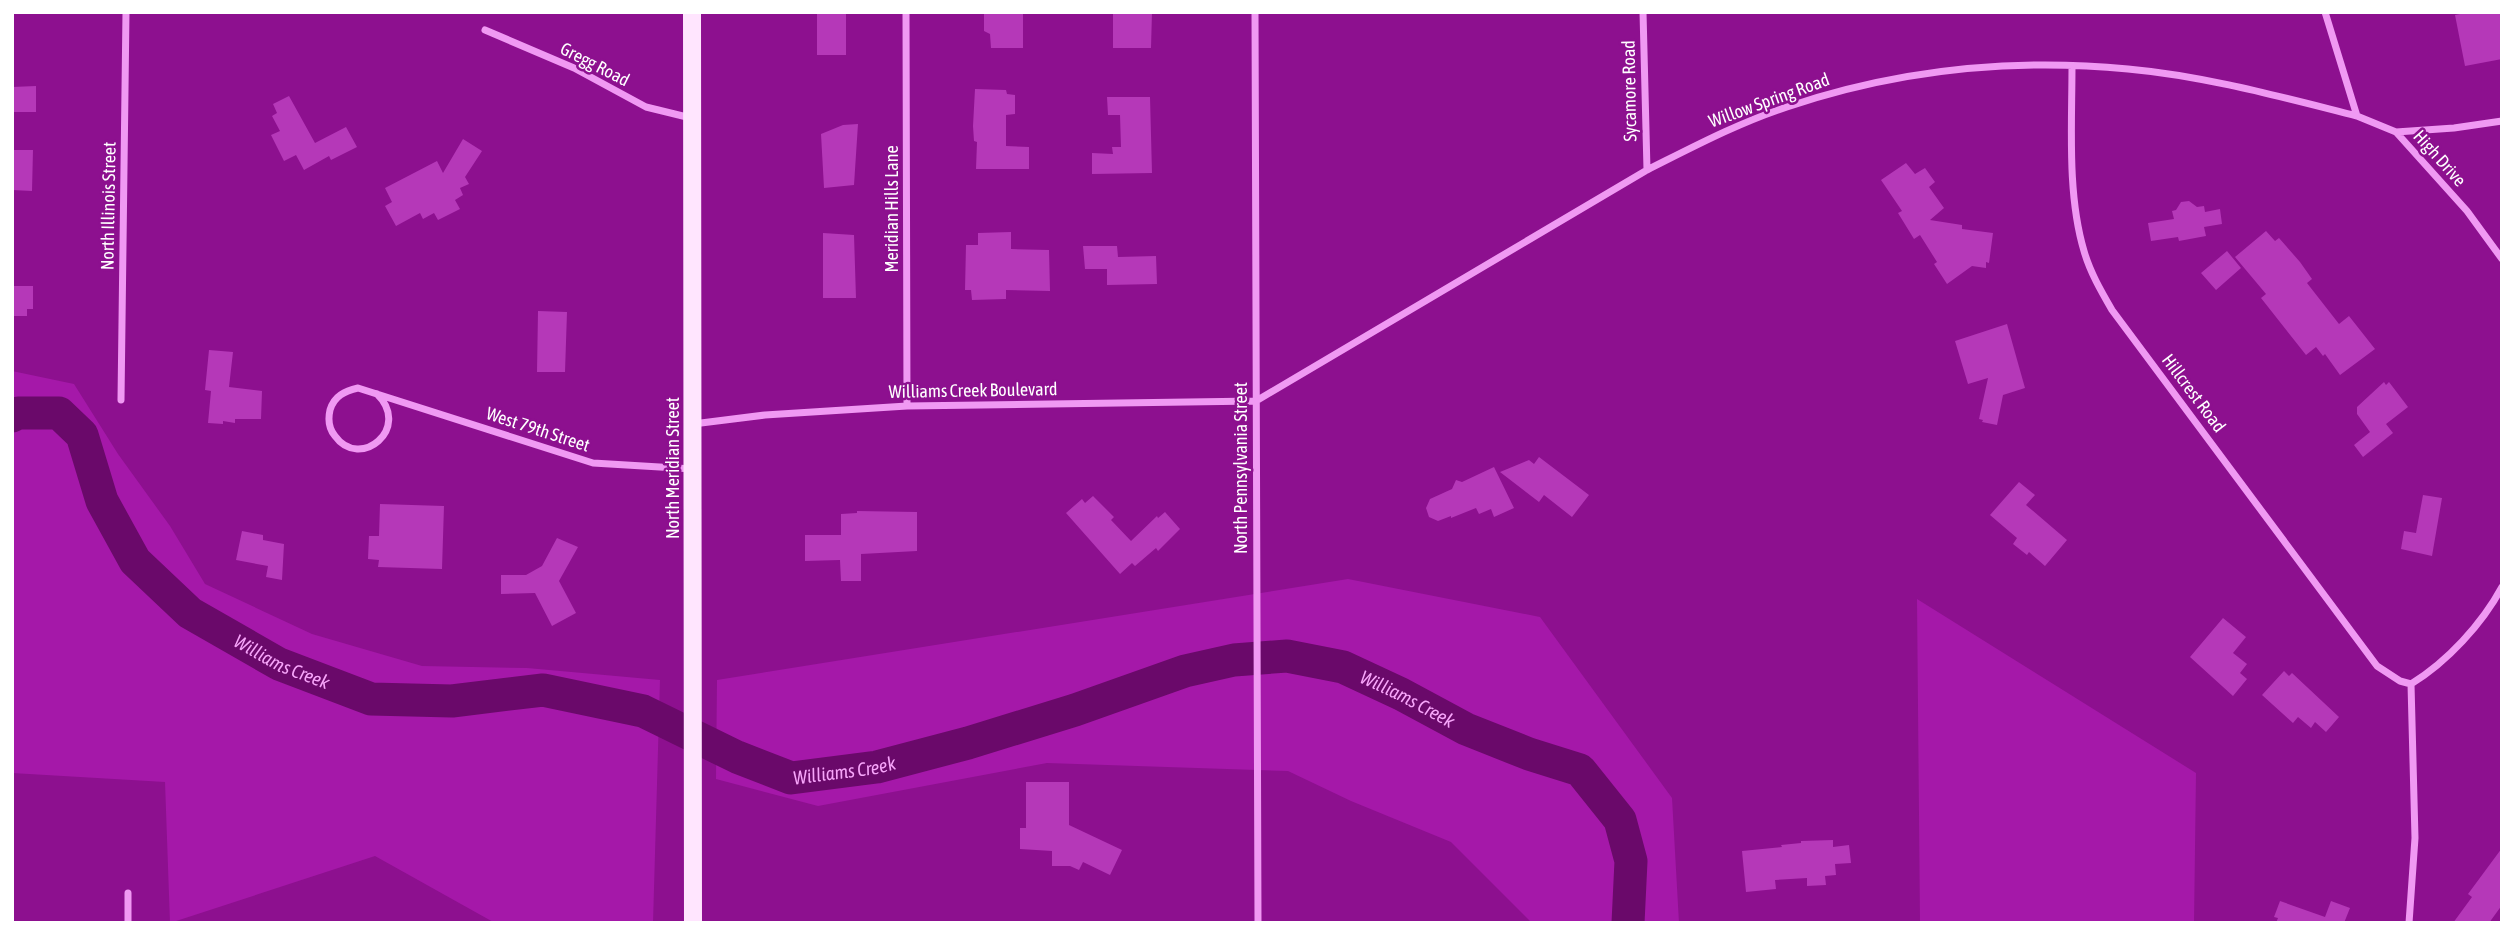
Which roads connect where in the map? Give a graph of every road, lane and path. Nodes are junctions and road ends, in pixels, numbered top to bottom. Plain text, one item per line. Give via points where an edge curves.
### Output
1 (126, 12) edge
2 (692, 12) edge
3 (906, 12) edge
4 (1255, 12) edge
5 (1643, 12) edge
6 (2325, 12) edge
7 (485, 30) dead end
8 (2072, 65) junction
9 (2357, 116) junction
10 (692, 118) junction
11 (2502, 121) edge
12 (2396, 132) junction
13 (1647, 170) junction
14 (2502, 259) edge
15 (377, 394) junction
16 (121, 400) dead end
17 (1255, 401) junction
18 (907, 406) junction
19 (692, 424) junction
20 (693, 469) junction
21 (2502, 587) edge
22 (2411, 684) junction
23 (128, 893) dead end
24 (128, 923) edge
25 (693, 923) edge
26 (1258, 923) edge
27 (2409, 923) edge

1 - 16 street, North Illinois Street
2 - 10 main road, North Meridian Street
3 - 18 street, Meridian Hills Lane
4 - 17 street, North Pennsylvania Street
5 - 13 street, Sycamore Road
6 - 9 street
7 - 10 street, Gregg Road via 574,68 646,107
8 - 9 street, Willow Spring Road via 2197,79
8 - 13 street, Willow Spring Road via 1949,71 1824,95 1749,122
8 - 22 street, Hillcrest Road via 2075,208 2096,282 2112,310 2377,666
9 - 12 street, High Drive
10 - 19 main road, North Meridian Street
11 - 12 street
12 - 14 street, High Drive via 2467,211
13 - 17 street, Willow Spring Road
15 - 15 street, West 79th Street via 348,390 333,403 329,423 338,441 363,449 383,437 389,414
15 - 20 street, West 79th Street via 593,463
17 - 18 street, Williams Creek Boulevard
17 - 26 street, North Pennsylvania Street
18 - 19 street, Williams Creek Boulevard
19 - 20 main road, North Meridian Street
20 - 25 main road, North Meridian Street
21 - 22 street via 2456,647
22 - 27 street via 2415,838
23 - 24 street

